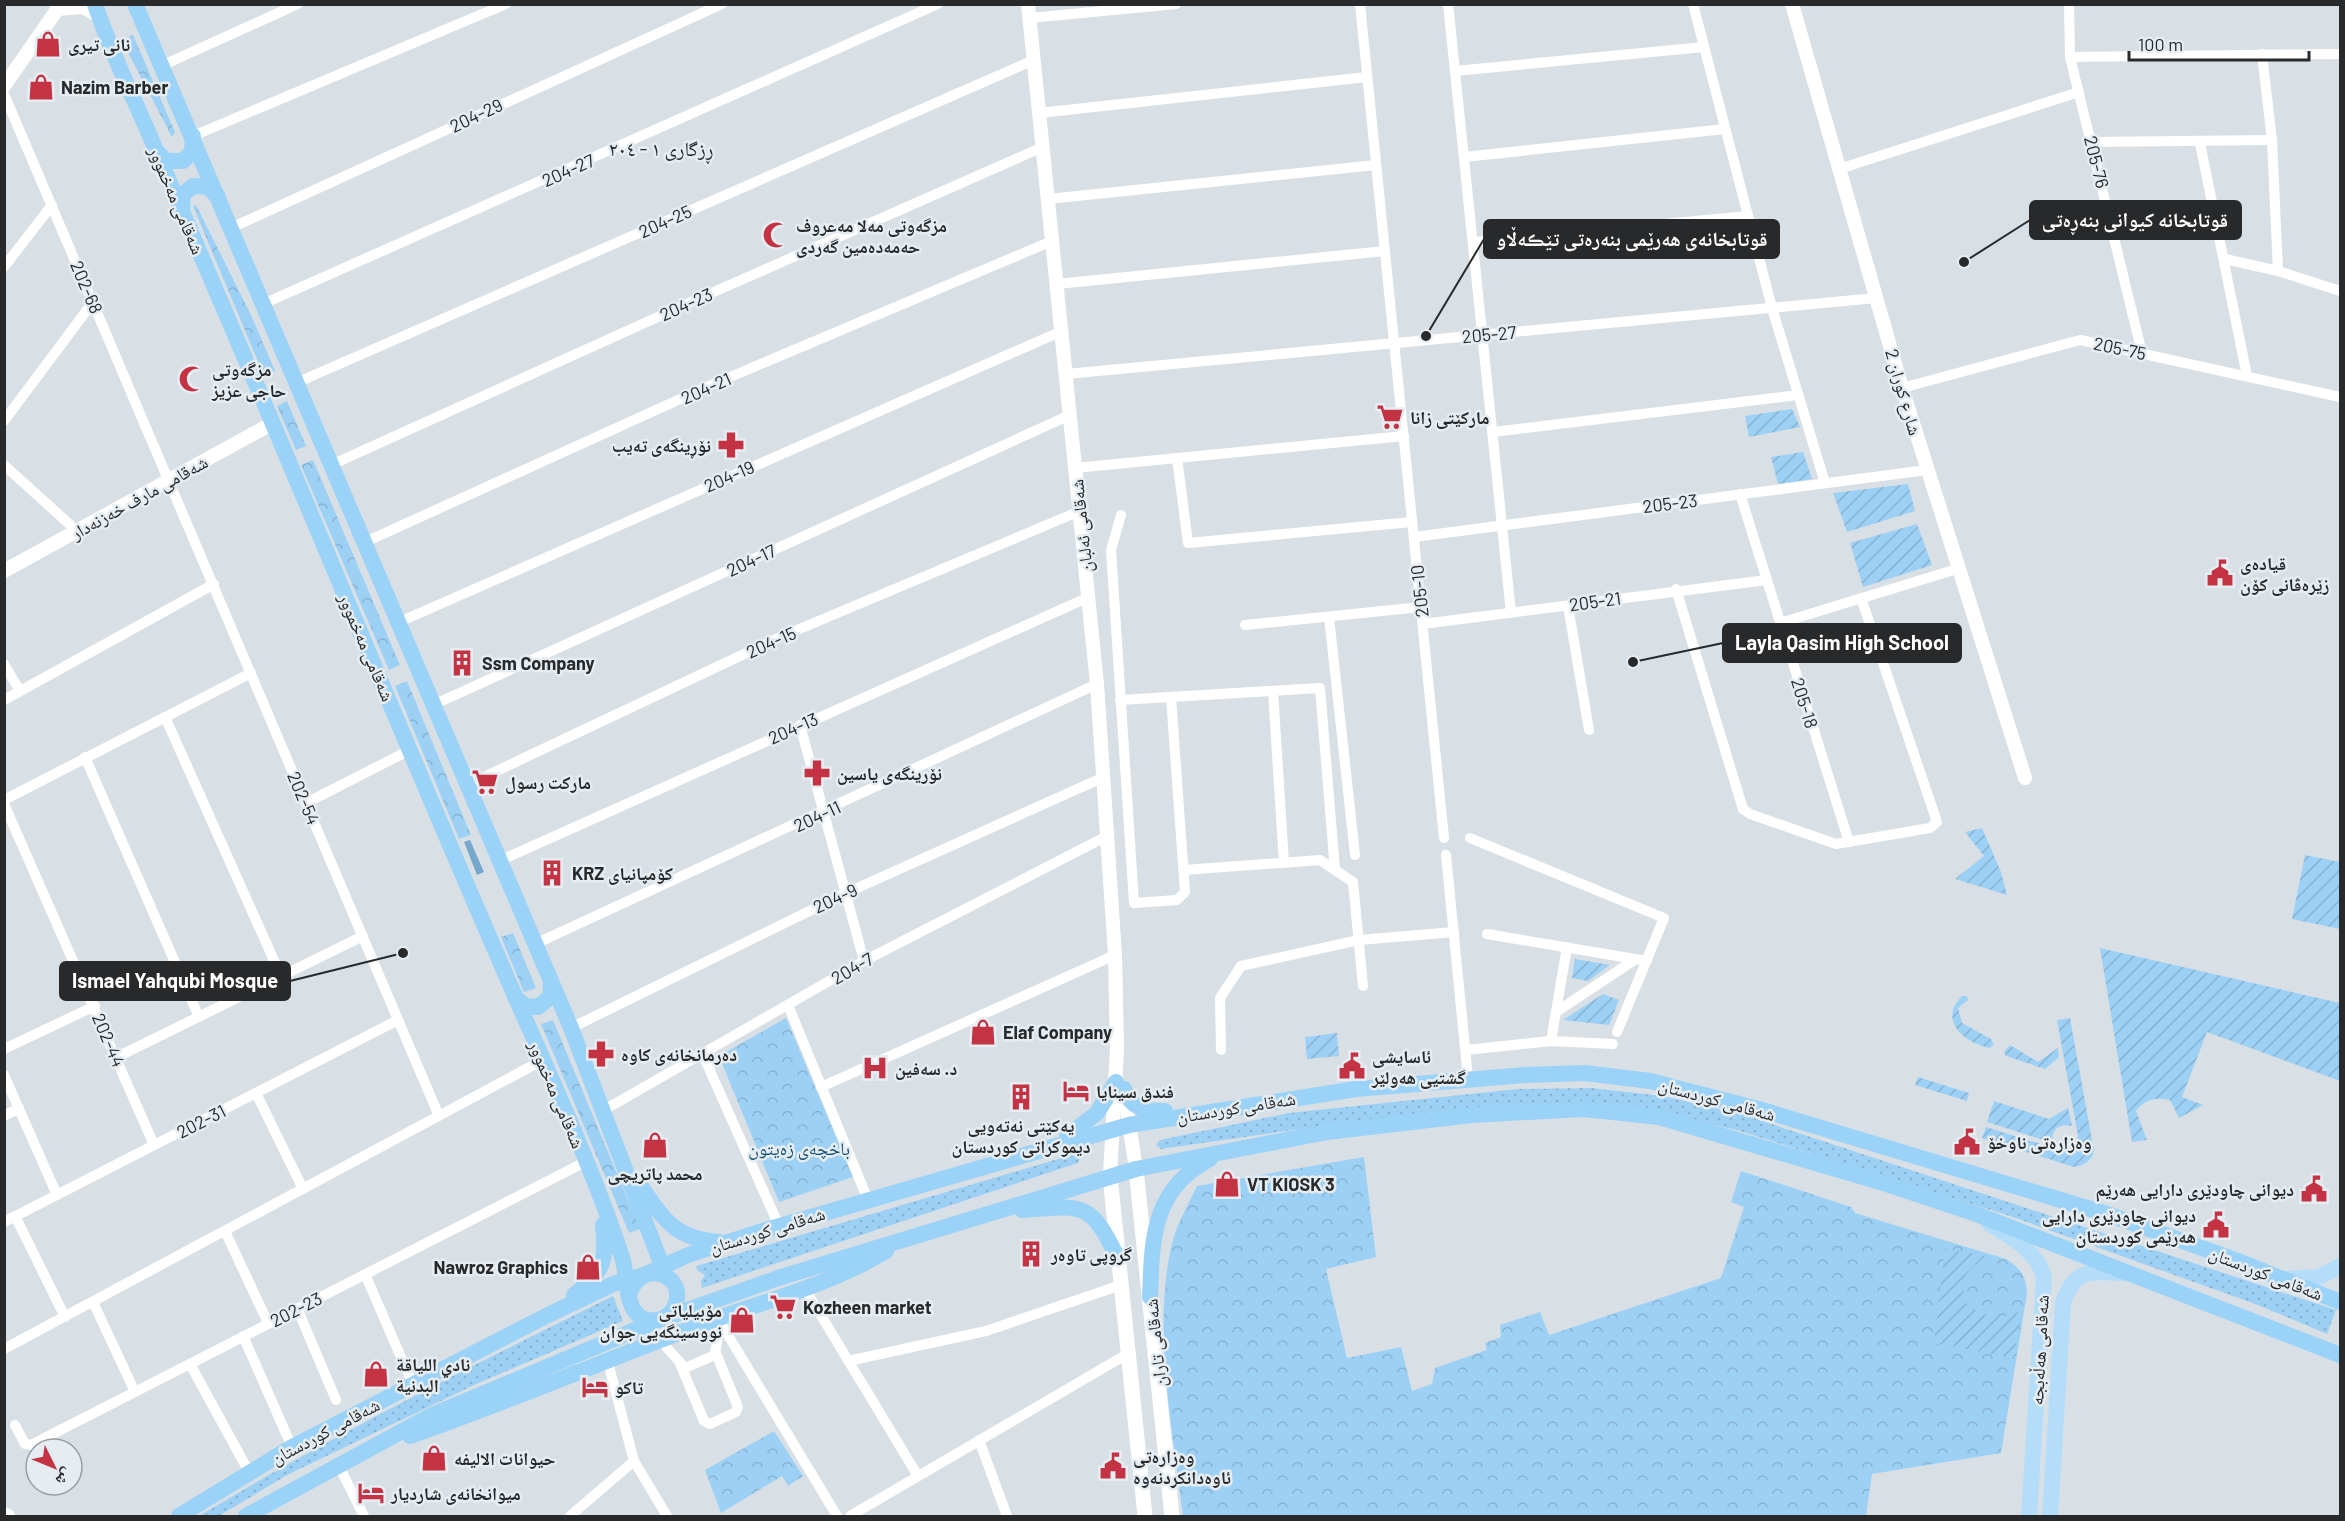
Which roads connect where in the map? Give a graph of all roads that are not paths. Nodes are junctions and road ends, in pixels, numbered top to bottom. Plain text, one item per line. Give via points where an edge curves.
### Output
1 (135, 4) edge
2 (298, 4) edge
3 (506, 4) edge
4 (722, 4) edge
5 (938, 4) edge
6 (1176, 4) edge
7 (1360, 4) edge
8 (1448, 4) edge
9 (1693, 4) edge
10 (1792, 4) edge
11 (2069, 4) edge
12 (59, 7) edge
13 (97, 10) edge
14 (1029, 11) edge
15 (1704, 47) junction
16 (2262, 54) junction
17 (2340, 54) edge
18 (2070, 57) junction
19 (1034, 60) junction
20 (161, 66) junction
21 (1455, 71) junction
22 (1367, 77) junction
23 (4, 86) edge
24 (2079, 92) junction
25 (4, 94) edge
26 (1040, 113) junction
27 (1725, 129) junction
28 (192, 136) junction
29 (2272, 140) junction
30 (2092, 142) junction
31 (2200, 142) junction
32 (1043, 147) junction
33 (157, 152) junction
34 (1464, 156) junction
35 (1376, 165) junction
36 (1839, 169) junction
37 (219, 198) junction
38 (1048, 199) junction
39 (52, 205) junction
40 (182, 210) junction
41 (1748, 216) junction
42 (231, 228) junction
43 (1052, 241) junction
44 (1474, 242) junction
45 (1385, 251) junction
46 (2225, 259) junction
47 (4, 267) edge
48 (2278, 271) junction
49 (1057, 284) junction
50 (2340, 291) edge
51 (1876, 298) junction
52 (93, 302) junction
53 (263, 304) junction
54 (1772, 308) junction
55 (1062, 331) junction
56 (1484, 335) junction
57 (1394, 343) junction
58 (2142, 353) junction
59 (1066, 374) junction
60 (2247, 376) junction
61 (296, 383) junction
62 (1902, 388) junction
63 (1798, 395) junction
64 (2340, 396) edge
65 (1070, 415) junction
66 (4, 421) edge
67 (273, 423) junction
68 (1493, 432) junction
69 (1404, 436) junction
70 (1176, 458) junction
71 (4, 465) edge
72 (331, 465) junction
73 (1075, 468) junction
74 (1927, 470) junction
75 (170, 480) junction
76 (1825, 483) junction
77 (1740, 494) junction
78 (1080, 511) junction
79 (1120, 516) dead end
80 (1412, 522) junction
81 (1502, 525) junction
82 (77, 531) junction
83 (1414, 537) junction
84 (363, 543) junction
85 (1957, 569) junction
86 (4, 571) edge
87 (1767, 580) junction
88 (214, 584) junction
89 (1676, 589) junction
90 (1089, 597) junction
91 (1861, 598) junction
92 (1568, 606) junction
93 (1421, 607) junction
94 (1511, 613) junction
95 (1329, 617) junction
96 (398, 623) junction
97 (1780, 623) junction
98 (1423, 624) junction
99 (1245, 625) dead end
100 (4, 664) edge
101 (251, 673) junction
102 (1097, 684) junction
103 (20, 691) junction
104 (1273, 691) junction
105 (1171, 697) junction
106 (4, 700) edge
107 (1120, 700) junction
108 (433, 705) junction
109 (165, 717) junction
110 (801, 725) junction
111 (1589, 730) dead end
112 (410, 750) junction
113 (85, 757) junction
114 (1104, 777) junction
115 (2025, 778) dead end
116 (467, 785) junction
117 (4, 802) edge
118 (306, 803) junction
119 (824, 813) junction
120 (1107, 836) junction
121 (1444, 838) dead end
122 (1470, 838) dead end
123 (1849, 842) junction
124 (1355, 855) dead end
125 (1446, 855) dead end
126 (499, 861) junction
127 (1284, 863) junction
128 (1184, 870) junction
129 (1335, 870) junction
130 (844, 894) junction
131 (1454, 932) junction
132 (1486, 934) dead end
133 (363, 936) junction
134 (1359, 940) junction
135 (535, 944) junction
136 (1567, 947) junction
137 (1115, 955) junction
138 (1641, 960) junction
139 (864, 961) junction
140 (281, 976) junction
141 (549, 979) junction
142 (1363, 986) dead end
143 (515, 996) junction
144 (788, 1005) junction
145 (95, 1006) junction
146 (1556, 1012) junction
147 (199, 1017) junction
148 (398, 1020) junction
149 (571, 1028) junction
150 (1617, 1032) dead end
151 (1551, 1041) junction
152 (1614, 1044) dead end
153 (4, 1049) edge
154 (1221, 1050) dead end
155 (1466, 1050) junction
156 (702, 1055) junction
157 (117, 1057) junction
158 (543, 1060) junction
159 (4, 1075) edge
160 (1468, 1078) junction
161 (1120, 1085) junction
162 (821, 1087) junction
163 (256, 1093) junction
164 (19, 1108) junction
165 (604, 1110) junction
166 (1205, 1112) junction
167 (4, 1116) edge
168 (440, 1116) junction
169 (1129, 1125) junction
170 (1111, 1130) junction
171 (154, 1145) junction
172 (1236, 1148) junction
173 (1033, 1151) junction
174 (585, 1162) junction
175 (625, 1166) junction
176 (1136, 1169) junction
177 (1110, 1176) junction
178 (303, 1189) junction
179 (57, 1195) junction
180 (868, 1200) junction
181 (601, 1203) junction
182 (994, 1212) junction
183 (1976, 1214) junction
184 (15, 1216) junction
185 (4, 1222) edge
186 (779, 1226) junction
187 (225, 1231) junction
188 (908, 1239) junction
189 (726, 1242) junction
190 (1117, 1257) junction
191 (2340, 1266) edge
192 (664, 1271) junction
193 (2133, 1273) junction
194 (365, 1274) junction
195 (2286, 1279) junction
196 (634, 1283) junction
197 (1121, 1285) junction
198 (805, 1289) junction
199 (2189, 1294) junction
200 (1150, 1298) junction
201 (93, 1302) junction
202 (2340, 1302) edge
203 (297, 1308) junction
204 (546, 1316) junction
205 (65, 1317) junction
206 (720, 1317) junction
207 (659, 1320) junction
208 (268, 1323) junction
209 (243, 1336) junction
210 (660, 1340) junction
211 (4, 1349) edge
212 (715, 1351) junction
213 (1129, 1353) junction
214 (2340, 1355) edge
215 (607, 1359) junction
216 (679, 1361) junction
217 (848, 1361) junction
218 (190, 1364) junction
219 (2340, 1366) edge
220 (413, 1385) junction
221 (135, 1392) junction
222 (336, 1400) dead end
223 (15, 1425) dead end
224 (2034, 1436) junction
225 (2054, 1437) junction
226 (979, 1440) junction
227 (292, 1447) junction
228 (370, 1451) junction
229 (634, 1461) junction
230 (339, 1466) junction
231 (249, 1472) junction
232 (1168, 1473) junction
233 (918, 1476) junction
234 (1141, 1476) junction
235 (179, 1516) edge
236 (246, 1516) edge
237 (364, 1516) edge
238 (570, 1516) edge
239 (667, 1516) edge
240 (837, 1516) edge
241 (850, 1516) edge
242 (1007, 1516) edge
243 (1145, 1516) edge
244 (1172, 1516) edge
245 (2029, 1516) edge
246 (2050, 1516) edge

1 - 20 highway, شەقامی مەخموور
2 - 20 street
3 - 28 street
4 - 42 street, 204-29
5 - 53 street, 204-27
6 - 14 street
7 - 22 street, 205-10
8 - 21 street
9 - 15 street
10 - 36 street, شارع كوران 2
11 - 18 street, 205-76
12 - 13 street
12 - 23 street
13 - 33 highway, شەقامی مەخموور
14 - 19 street, شەقامی ئەلبان
15 - 21 street
15 - 27 street
16 - 17 street
16 - 18 street
16 - 29 street
18 - 24 street, 205-76
19 - 26 street, شەقامی ئەلبان
19 - 61 street, 204-25
20 - 28 highway, شەقامی مەخموور
21 - 34 street
22 - 26 street
22 - 35 street, 205-10
24 - 30 street, 205-76
24 - 36 street
25 - 39 street, 202-68
26 - 32 street, شەقامی ئەلبان
27 - 34 street
27 - 41 street
28 - 33 highway via 192,152 183,161 166,161
28 - 37 highway, شەقامی مەخموور
29 - 31 street
29 - 48 street
30 - 31 street
30 - 58 street, 205-76
31 - 46 street
32 - 38 street, شەقامی ئەلبان
32 - 72 street, 204-23
33 - 40 highway, شەقامی مەخموور
34 - 44 street
35 - 38 street
35 - 45 street, 205-10
36 - 51 street, شارع كوران 2
37 - 40 highway via 208,187 193,186 183,194
37 - 42 highway, شەقامی مەخموور
38 - 43 street, شەقامی ئەلبان
39 - 47 street
39 - 52 street, 202-68
40 - 67 highway, شەقامی مەخموور
41 - 44 street
41 - 54 street
42 - 53 highway, شەقامی مەخموور
43 - 49 street, شەقامی ئەلبان
43 - 84 street, 204-21 via 711,385
44 - 56 street
45 - 49 street
45 - 57 street, 205-10
46 - 48 street
46 - 60 street
48 - 50 street
49 - 55 street, شەقامی ئەلبان
51 - 54 street, 205-27
51 - 62 street, شارع كوران 2
52 - 66 street
52 - 75 street, 202-68
53 - 61 highway, شەقامی مەخموور
54 - 56 street, 205-27
54 - 63 street
55 - 59 street, شەقامی ئەلبان
55 - 96 street, 204-19
56 - 57 street, 205-27
56 - 68 street
57 - 59 street, 205-27
57 - 69 street, 205-10
58 - 60 street, 205-75
58 - 62 street, 205-75 via 2080,340
59 - 65 street, شەقامی ئەلبان
60 - 64 street, 205-75
61 - 72 highway, شەقامی مەخموور
62 - 74 street, شارع كوران 2
63 - 68 street
63 - 76 street
65 - 73 street, شەقامی ئەلبان
65 - 108 street, 204-17
67 - 75 street, شەقامی مارف خەزنەدار
67 - 112 highway, شەقامی مەخموور
68 - 81 street
69 - 70 street
69 - 80 street, 205-10
70 - 73 street
70 - 80 street via 1188,543
71 - 82 street
72 - 84 highway, شەقامی مەخموور
73 - 78 street, شەقامی ئەلبان
74 - 76 street, 205-23
74 - 85 street, شارع كوران 2
75 - 82 street, شەقامی مارف خەزنەدار
75 - 88 street, 202-54
76 - 77 street, 205-23
77 - 81 street, 205-23
77 - 87 street, 205-18
78 - 90 street, شەقامی ئەلبان
78 - 116 street, 204-15 via 778,638
79 - 107 street via 1111,550
80 - 83 street, 205-10
81 - 83 street, 205-23
81 - 94 street
82 - 86 street, شەقامی مارف خەزنەدار
83 - 93 street, 205-10
84 - 96 highway, شەقامی مەخموور
85 - 91 street
85 - 115 street, شارع كوران 2
87 - 89 street, 205-21
87 - 97 street, 205-18
88 - 101 street, 202-54
88 - 103 street
89 - 92 street, 205-21
89 - 123 street via 1743,809 1836,844
90 - 102 street, شەقامی ئەلبان
90 - 110 street, 204-13
91 - 97 street
91 - 123 street via 1938,819 1930,828
92 - 94 street, 205-21
92 - 111 street
93 - 95 street
93 - 98 street, 205-10
94 - 98 street, 205-21
95 - 99 street
95 - 124 street
96 - 108 highway, شەقامی مەخموور
97 - 123 street, 205-18
98 - 121 street, 205-10
100 - 103 street
101 - 109 street
101 - 118 street, 202-54
102 - 114 street, شەقامی ئەلبان
102 - 119 street, 204-11
103 - 106 street
104 - 105 street
104 - 127 street
104 - 129 street via 1320,688
105 - 107 street
105 - 128 street
107 - 128 street via 1134,903 1178,900 1185,892
108 - 116 highway, شەقامی مەخموور
109 - 113 street
109 - 140 street
110 - 119 street
110 - 126 street, 204-13
112 - 118 street
112 - 143 highway, شەقامی مەخموور
113 - 117 street
113 - 147 street
114 - 120 street, شەقامی ئەلبان
114 - 130 street, 204-9
116 - 126 highway, شەقامی مەخموور
117 - 145 street, 202-44
118 - 133 street, 202-54
119 - 130 street
119 - 135 street, 204-11
120 - 137 street, شەقامی ئەلبان
120 - 139 street, 204-7
122 - 138 street via 1664,918
125 - 131 street
126 - 135 highway, شەقامی مەخموور
127 - 128 street
127 - 129 street via 1320,860
129 - 134 street via 1353,882
130 - 139 street
130 - 149 street, 204-9
131 - 134 street
131 - 155 street
132 - 136 street
133 - 140 street
133 - 148 street, 202-54
134 - 142 street
134 - 154 street via 1240,966 1221,994
135 - 141 highway, شەقامی مەخموور
136 - 138 street
136 - 146 street
137 - 161 street, شەقامی ئەلبان
137 - 162 street
138 - 146 street
138 - 150 street
139 - 144 street, 204-7
140 - 147 street
141 - 143 highway via 551,994 541,1006 525,1006
141 - 149 highway, شەقامی مەخموور
143 - 158 highway, شەقامی مەخموور
144 - 156 street, 204-7
144 - 162 street
145 - 153 street
145 - 157 street, 202-44
146 - 151 street
147 - 157 street
148 - 163 street, 202-31
148 - 168 street, 202-54
149 - 165 highway, شەقامی مەخموور
151 - 152 street
151 - 155 street
155 - 160 street
156 - 165 street, 204-7
156 - 186 street
157 - 171 street, 202-44
158 - 168 street
158 - 174 highway, شەقامی مەخموور
159 - 164 street
160 - 166 highway, شەقامی کوردستان via 1356,1089
160 - 195 highway, شەقامی کوردستان via 1585,1073 1650,1081 1762,1110 2107,1214
161 - 166 highway via 1134,1105 1144,1110
161 - 169 street, شەقامی ئەلبان
161 - 170 street, شەقامی ئەلبان
161 - 173 highway via 1090,1120 1053,1144
162 - 180 street
163 - 171 street, 202-31
163 - 178 street
164 - 167 street
164 - 179 street
165 - 175 highway, شەقامی مەخموور
166 - 169 highway, شەقامی کوردستان
168 - 178 street
169 - 170 highway, شەقامی کوردستان
169 - 176 street, شەقامی ئەلبان
170 - 173 highway, شەقامی کوردستان
170 - 177 street, شەقامی ئەلبان
171 - 179 street, 202-31
172 - 176 highway, شەقامی کوردستان
172 - 183 highway, شەقامی کوردستان via 1327,1132 1472,1115 1584,1109 1670,1120
172 - 200 highway via 1192,1168 1167,1199 1154,1233
173 - 180 highway, شەقامی کوردستان
174 - 181 highway, شەقامی مەخموور
174 - 194 street, 202-23
175 - 189 highway via 675,1230 690,1238
175 - 192 highway, شەقامی مەخموور
176 - 177 highway, شەقامی کوردستان
176 - 200 main road, شەقامی تاران
177 - 182 highway, شەقامی کوردستان
177 - 190 main road, شەقامی تاران
178 - 187 street
179 - 184 street, 202-31
180 - 186 highway, شەقامی کوردستان
181 - 196 highway, شەقامی مەخموور
181 - 204 highway via 606,1245 602,1267 593,1281
182 - 188 highway, شەقامی کوردستان
182 - 190 highway via 1081,1208 1108,1238
183 - 193 highway, شەقامی کوردستان
183 - 224 main road, شەقامی هەڵەبجە via 2020,1244 2042,1270
184 - 185 street, 202-31
184 - 205 street
186 - 189 highway, شەقامی کوردستان
187 - 201 street
187 - 208 street
188 - 198 highway, شەقامی کوردستان via 859,1268
188 - 207 highway, شەقامی کوردستان via 778,1278
189 - 192 highway, شەقامی کوردستان
190 - 197 main road, شەقامی تاران
191 - 195 main road via 2319,1277
192 - 196 highway
192 - 207 highway, شەقامی مەخموور via 676,1289 676,1304
193 - 199 highway, شەقامی کوردستان
193 - 225 main road, شەقامی هەڵەبجە via 2088,1273 2070,1283 2063,1303
194 - 203 street, 202-23
194 - 220 street
195 - 202 highway, شەقامی کوردستان
196 - 204 highway, شەقامی کوردستان via 613,1284
196 - 207 highway, شەقامی مەخموور via 630,1301 637,1315
197 - 213 main road, شەقامی تاران
197 - 217 street via 986,1331
198 - 206 highway, شەقامی کوردستان
198 - 217 street
199 - 214 highway, شەقامی کوردستان
199 - 219 highway, شەقامی کوردستان via 2217,1314
200 - 232 main road, شەقامی تاران
201 - 205 street
201 - 221 street
203 - 208 street, 202-23
203 - 222 street
204 - 220 highway, شەقامی کوردستان
205 - 211 street
206 - 210 highway, شەقامی کوردستان
206 - 212 street
206 - 240 street
207 - 228 highway, شەقامی کوردستان via 430,1416
208 - 209 street, 202-23
209 - 218 street, 202-23
209 - 227 street
210 - 215 highway, شەقامی کوردستان
210 - 216 street
212 - 216 street via 715,1355 685,1368
212 - 216 street via 738,1407 736,1412 710,1424 704,1421
213 - 226 street
213 - 234 main road, شەقامی تاران
215 - 228 highway, شەقامی کوردستان
215 - 229 street
217 - 233 street
218 - 221 street, 202-23
218 - 231 street
220 - 227 highway, شەقامی کوردستان
221 - 223 street, 202-23 via 31,1445 26,1444
224 - 225 main road
224 - 245 main road, شەقامی هەڵەبجە
225 - 246 main road, شەقامی هەڵەبجە
226 - 233 street
226 - 242 street
227 - 231 highway, شەقامی کوردستان
228 - 230 highway, شەقامی کوردستان
229 - 238 street
229 - 239 street
230 - 236 highway, شەقامی کوردستان
230 - 237 street
231 - 235 highway, شەقامی کوردستان
232 - 234 main road
232 - 244 main road, شەقامی تاران
233 - 241 street
234 - 243 main road, شەقامی تاران

